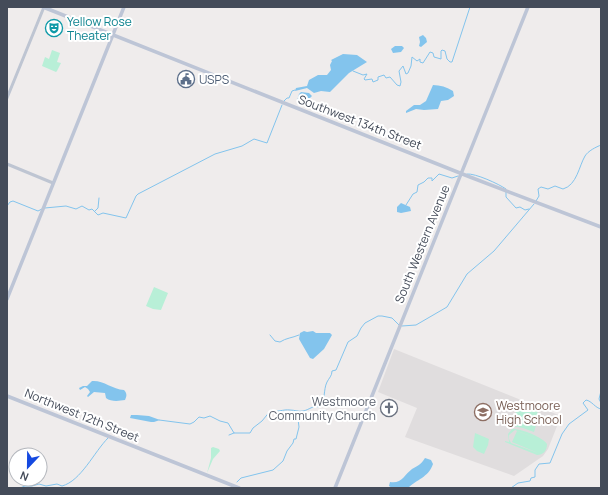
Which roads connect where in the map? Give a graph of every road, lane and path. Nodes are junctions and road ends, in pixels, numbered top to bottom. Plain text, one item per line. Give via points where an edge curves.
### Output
1 (43, 7) edge
2 (124, 7) edge
3 (528, 7) edge
4 (112, 35) junction
5 (7, 98) edge
6 (7, 164) edge
7 (461, 173) junction
8 (53, 183) junction
9 (601, 227) edge
10 (7, 299) edge
11 (7, 396) edge
12 (240, 488) edge
13 (335, 488) edge

1 - 4 main road, Southwest 134th Street
1 - 5 street
2 - 4 main road
3 - 7 main road, South Western Avenue
4 - 7 main road, Southwest 134th Street
4 - 8 main road
6 - 8 street
7 - 9 main road, Southwest 134th Street
7 - 13 main road, South Western Avenue
8 - 10 main road
11 - 12 main road, Northwest 12th Street

